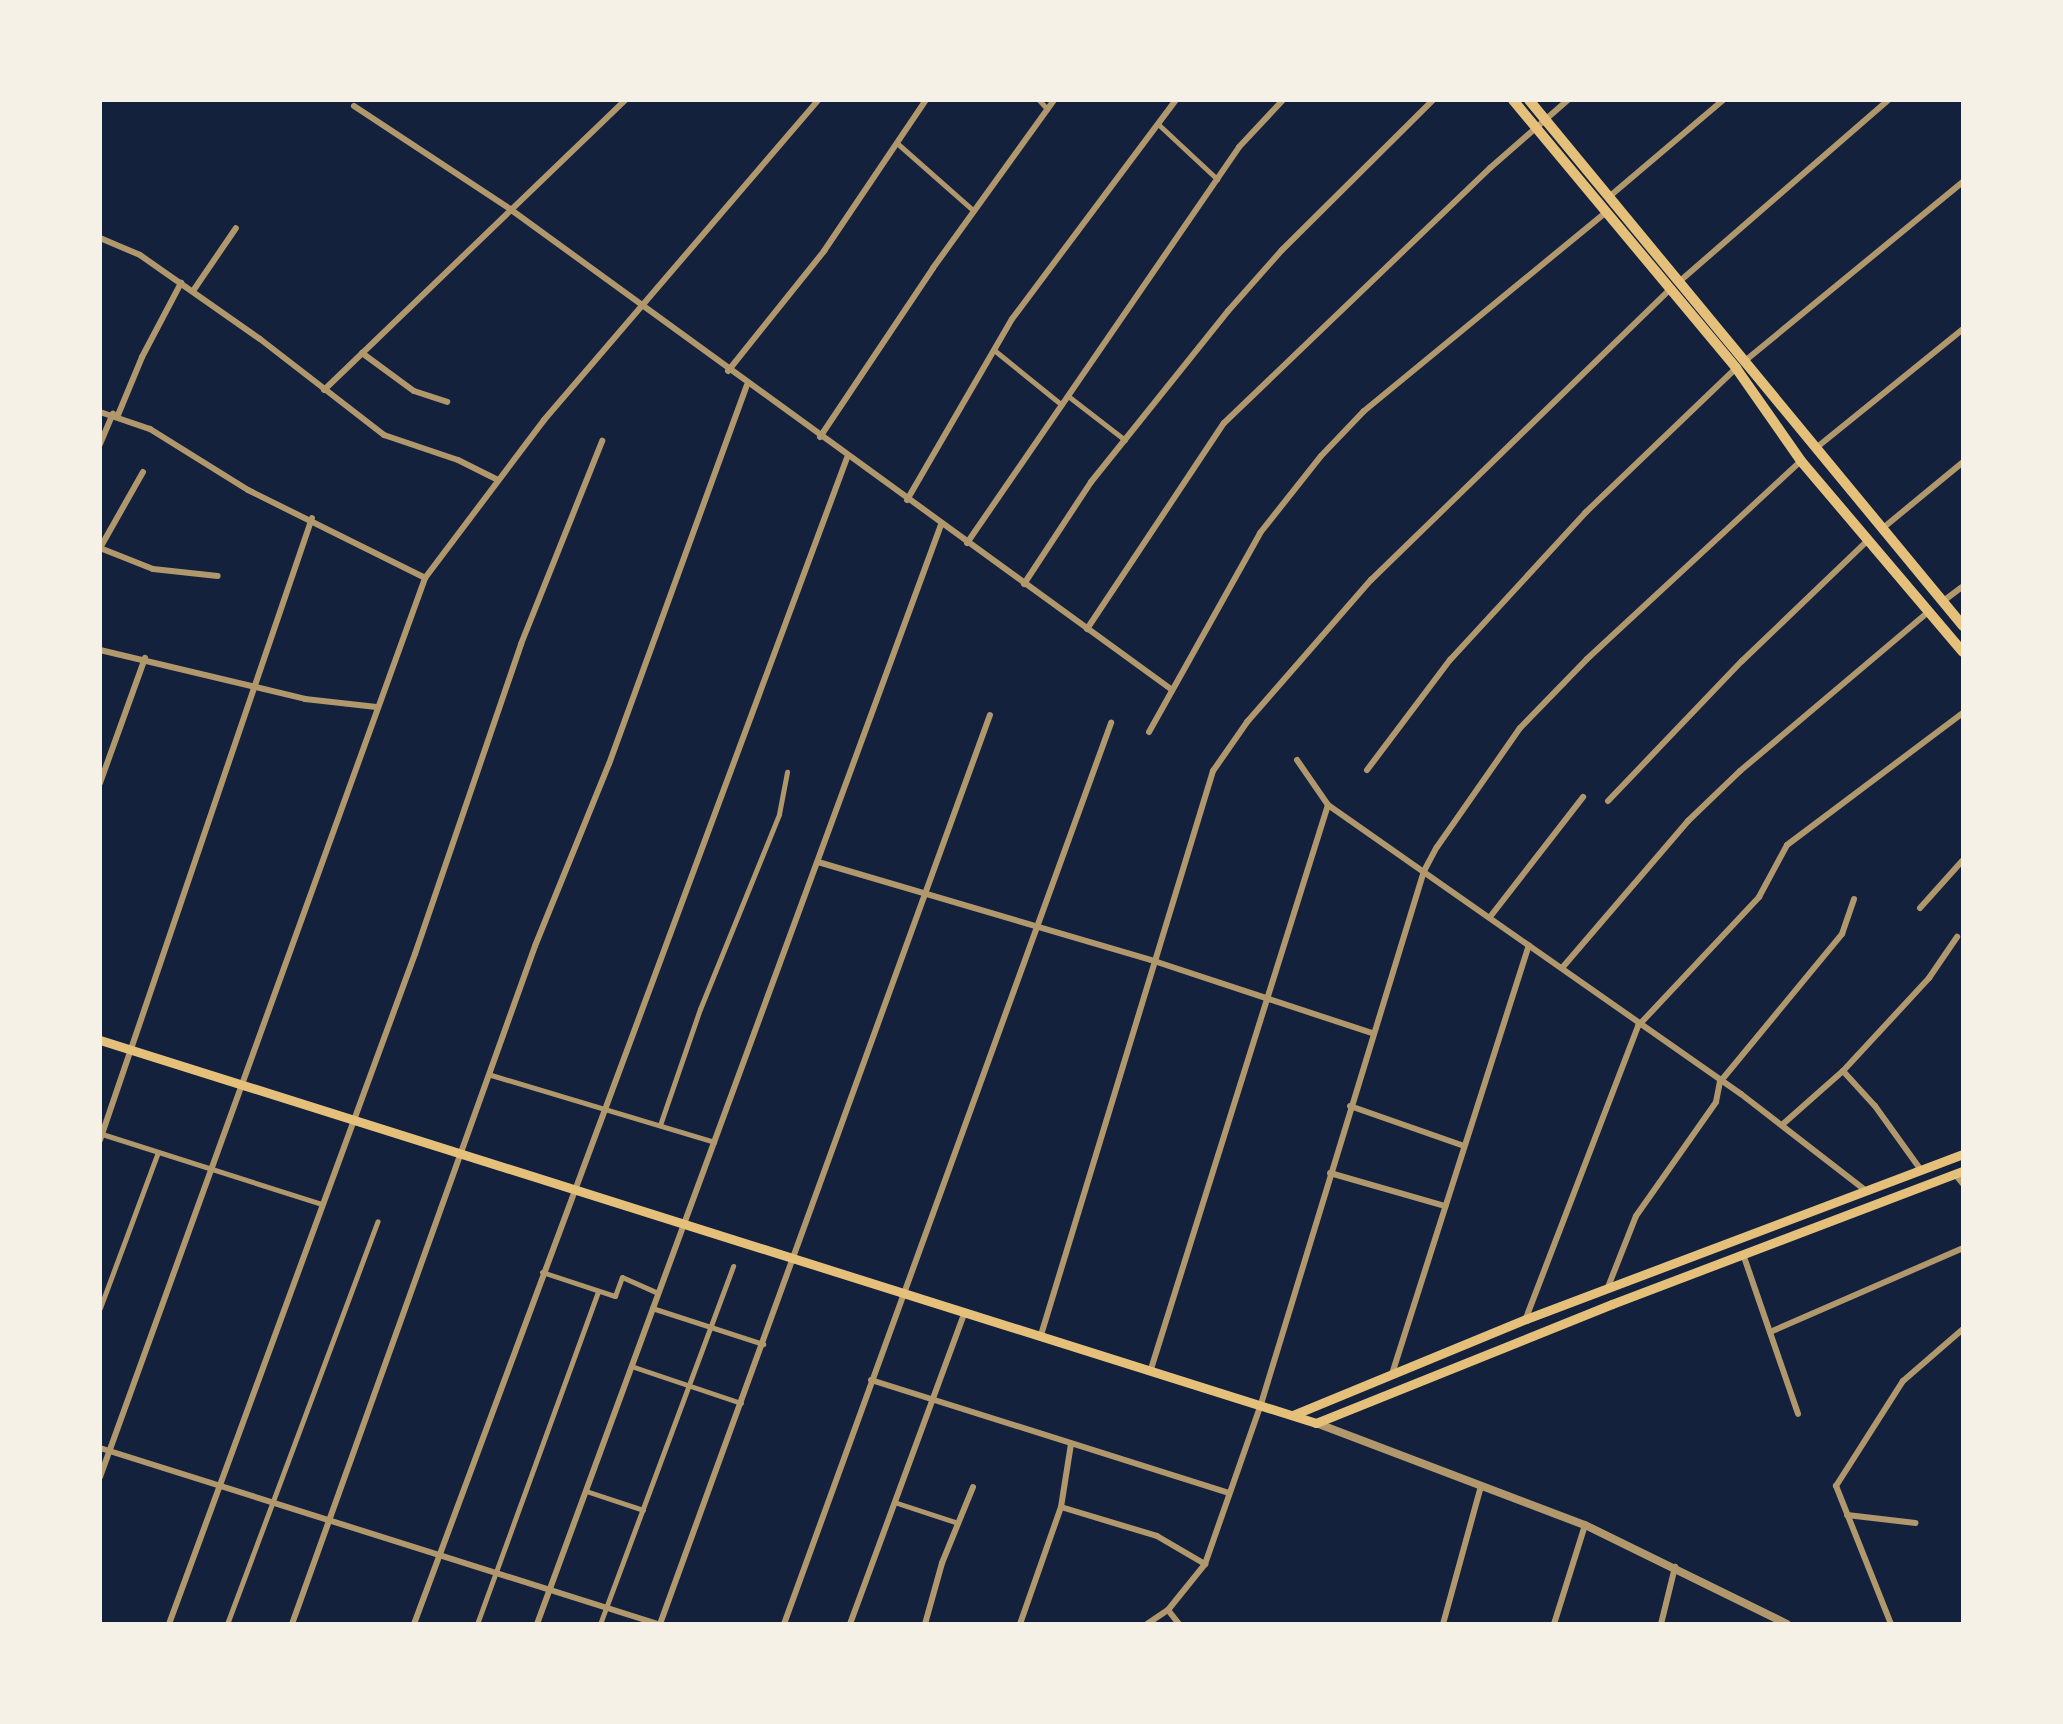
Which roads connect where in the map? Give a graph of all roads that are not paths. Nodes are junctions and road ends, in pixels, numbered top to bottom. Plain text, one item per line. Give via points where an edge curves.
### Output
1 (625, 100) edge
2 (818, 100) edge
3 (926, 100) edge
4 (1039, 100) edge
5 (1054, 100) edge
6 (1176, 100) edge
7 (1282, 100) edge
8 (1433, 100) edge
9 (1514, 100) edge
10 (1529, 100) edge
11 (1568, 100) edge
12 (1723, 100) edge
13 (1888, 100) edge
14 (354, 106) dead end
15 (1047, 109) junction
16 (1540, 123) junction
17 (1158, 124) junction
18 (897, 143) junction
19 (1217, 179) junction
20 (1963, 182) edge
21 (1610, 196) junction
22 (510, 209) junction
23 (974, 211) junction
24 (1606, 212) junction
25 (236, 228) dead end
26 (100, 238) edge
27 (1680, 281) junction
28 (181, 283) junction
29 (1670, 290) junction
30 (193, 291) junction
31 (641, 306) junction
32 (1963, 329) edge
33 (993, 349) junction
34 (362, 354) junction
35 (1741, 364) junction
36 (728, 371) junction
37 (747, 385) junction
38 (324, 390) junction
39 (1068, 396) junction
40 (446, 402) dead end
41 (1062, 404) junction
42 (100, 412) edge
43 (116, 414) junction
44 (820, 437) junction
45 (1125, 440) junction
46 (602, 441) dead end
47 (100, 444) edge
48 (1815, 449) junction
49 (847, 458) junction
50 (1801, 460) junction
51 (1963, 462) edge
52 (143, 472) dead end
53 (496, 479) junction
54 (907, 500) junction
55 (312, 518) junction
56 (942, 525) junction
57 (1882, 529) junction
58 (1869, 540) junction
59 (967, 543) junction
60 (218, 576) dead end
61 (425, 578) junction
62 (1024, 584) junction
63 (1963, 586) edge
64 (1942, 602) junction
65 (1928, 612) junction
66 (1963, 626) edge
67 (1087, 629) junction
68 (100, 650) edge
69 (1963, 652) edge
70 (145, 658) junction
71 (253, 688) junction
72 (1171, 689) junction
73 (377, 707) junction
74 (1963, 713) edge
75 (990, 715) dead end
76 (1111, 723) dead end
77 (1149, 732) dead end
78 (1297, 760) dead end
79 (1367, 770) dead end
80 (787, 772) dead end
81 (100, 783) edge
82 (1583, 797) dead end
83 (1608, 800) dead end
84 (1328, 805) junction
85 (1963, 860) edge
86 (818, 862) junction
87 (1424, 871) junction
88 (927, 894) junction
89 (1854, 899) dead end
90 (1920, 908) dead end
91 (1490, 917) junction
92 (1034, 926) junction
93 (1957, 937) dead end
94 (1529, 945) junction
95 (1157, 962) junction
96 (1562, 968) junction
97 (1267, 1000) junction
98 (1638, 1026) junction
99 (1372, 1032) junction
100 (100, 1040) edge
101 (132, 1050) junction
102 (1843, 1071) junction
103 (491, 1075) junction
104 (1720, 1082) junction
105 (244, 1085) junction
106 (1350, 1106) junction
107 (604, 1107) junction
108 (353, 1119) junction
109 (1783, 1124) junction
110 (660, 1125) junction
111 (101, 1137) edge
112 (714, 1142) junction
113 (1464, 1146) junction
114 (158, 1152) junction
115 (464, 1154) junction
116 (1963, 1154) edge
117 (213, 1169) junction
118 (1921, 1170) junction
119 (1959, 1172) edge
120 (1330, 1173) junction
121 (1963, 1184) edge
122 (573, 1188) junction
123 (1866, 1191) junction
124 (322, 1204) junction
125 (1445, 1206) junction
126 (378, 1222) dead end
127 (684, 1223) junction
128 (1963, 1248) edge
129 (1743, 1254) junction
130 (794, 1258) junction
131 (732, 1266) dead end
132 (542, 1272) junction
133 (1607, 1288) junction
134 (598, 1291) junction
135 (903, 1292) junction
136 (658, 1293) junction
137 (100, 1308) edge
138 (652, 1308) junction
139 (966, 1311) junction
140 (1526, 1319) junction
141 (711, 1327) junction
142 (1963, 1329) edge
143 (1770, 1332) junction
144 (1041, 1335) junction
145 (763, 1344) junction
146 (631, 1366) junction
147 (1151, 1369) junction
148 (1392, 1374) junction
149 (872, 1380) junction
150 (688, 1385) junction
151 (932, 1400) junction
152 (741, 1403) junction
153 (1261, 1404) junction
154 (1798, 1414) dead end
155 (1293, 1416) junction
156 (1316, 1424) junction
157 (1071, 1444) junction
158 (100, 1448) edge
159 (110, 1451) junction
160 (100, 1477) edge
161 (219, 1486) junction
162 (1481, 1486) junction
163 (973, 1487) dead end
164 (586, 1490) junction
165 (1229, 1493) junction
166 (272, 1502) junction
167 (892, 1502) junction
168 (1062, 1507) junction
169 (643, 1510) junction
170 (1846, 1515) junction
171 (330, 1520) junction
172 (958, 1522) junction
173 (1916, 1523) dead end
174 (1585, 1525) junction
175 (439, 1555) junction
176 (1205, 1564) junction
177 (1676, 1566) junction
178 (496, 1573) junction
179 (550, 1590) junction
180 (607, 1608) junction
181 (1168, 1610) junction
182 (168, 1624) edge
183 (227, 1624) edge
184 (292, 1624) edge
185 (414, 1624) edge
186 (477, 1624) edge
187 (537, 1624) edge
188 (600, 1624) edge
189 (659, 1624) edge
190 (784, 1624) edge
191 (850, 1624) edge
192 (925, 1624) edge
193 (1020, 1624) edge
194 (1147, 1624) edge
195 (1179, 1624) edge
196 (1443, 1624) edge
197 (1554, 1624) edge
198 (1661, 1624) edge
199 (1788, 1624) edge
200 (1891, 1624) edge

1 - 22 street
2 - 31 street
3 - 18 street
4 - 15 street
5 - 15 street
6 - 17 street
7 - 19 street
8 - 45 street via 1282,250
9 - 16 main road
10 - 16 main road
11 - 16 street
12 - 21 street
13 - 27 street
14 - 22 street
15 - 23 street
16 - 21 main road
16 - 24 main road
16 - 67 street via 1224,423
17 - 19 street
17 - 33 street
18 - 23 street
18 - 36 street via 824,251
19 - 39 street
20 - 35 street
21 - 27 main road
22 - 31 street
22 - 34 street
23 - 44 street
24 - 29 main road
24 - 72 street via 1364,412 1322,456 1260,533
25 - 30 street
26 - 28 street
27 - 35 main road
28 - 30 street
28 - 43 street
29 - 35 main road
29 - 95 street via 1371,580 1246,722 1213,771
30 - 38 street
31 - 36 street
31 - 53 street
32 - 48 street
33 - 41 street
33 - 54 street
34 - 38 street
34 - 40 street via 414,390
35 - 48 main road
35 - 50 main road
35 - 79 street via 1584,514 1477,630
36 - 37 street
37 - 44 street
37 - 103 street
38 - 53 street via 384,435
39 - 41 street
39 - 45 street
41 - 59 street
42 - 43 street
43 - 47 street
43 - 55 street via 248,490
44 - 49 street
45 - 62 street
46 - 108 street via 520,644
48 - 50 main road
48 - 57 main road
49 - 54 street
49 - 107 street
50 - 58 main road
50 - 87 street via 1520,728
51 - 57 street
52 - 60 street via 100,548 153,569
53 - 61 street
54 - 56 street
55 - 61 street
55 - 71 street
56 - 59 street
56 - 86 street
57 - 64 main road
58 - 65 main road
58 - 83 street
59 - 62 street
61 - 73 street
62 - 67 street
63 - 64 street
64 - 66 main road
65 - 69 main road
65 - 96 street via 1688,821
67 - 72 street
68 - 70 street
70 - 71 street
70 - 81 street
71 - 73 street
71 - 101 street
72 - 77 street
73 - 105 street
74 - 98 street via 1788,844 1758,897
75 - 88 street
76 - 92 street
78 - 84 street
80 - 110 street via 778,814
82 - 91 street
84 - 87 street
84 - 97 street
85 - 90 street
86 - 88 street
86 - 112 street
87 - 91 street
87 - 99 street
88 - 92 street
88 - 130 street
89 - 104 street via 1842,934
91 - 94 street
92 - 95 street
92 - 135 street
93 - 102 street via 1929,978
94 - 96 street
94 - 113 street
95 - 97 street
95 - 144 street
96 - 98 street
97 - 99 street
97 - 147 street
98 - 104 street
98 - 140 street
99 - 106 street
100 - 101 main road
101 - 105 main road
101 - 111 street
102 - 109 street
102 - 118 street
103 - 107 street
103 - 115 street
104 - 109 street
104 - 133 street via 1716,1102 1636,1216
105 - 108 main road
105 - 117 street
106 - 113 street
106 - 120 street
107 - 110 street
107 - 122 street
108 - 115 main road
108 - 124 street
109 - 123 street
110 - 112 street
111 - 114 street
112 - 127 street
113 - 125 street
114 - 117 street
114 - 137 street
115 - 122 main road
115 - 171 street
116 - 118 main road
117 - 124 street
117 - 159 street
118 - 123 main road
119 - 121 street
119 - 129 main road
120 - 125 street
120 - 153 street
122 - 127 main road
122 - 132 street
123 - 133 main road
124 - 161 street
125 - 148 street
126 - 166 street
127 - 130 main road
127 - 136 street
128 - 143 street
129 - 143 street
129 - 156 main road
130 - 135 main road
130 - 145 street
131 - 141 street
132 - 134 street
132 - 175 street
133 - 140 main road
134 - 136 street via 614,1296 622,1277
134 - 178 street
135 - 139 main road
135 - 149 street
136 - 138 street
138 - 141 street
138 - 146 street
139 - 144 main road
139 - 151 street
140 - 148 main road
141 - 145 street
141 - 150 street
142 - 170 street via 1902,1381 1874,1421 1838,1480
143 - 154 street
144 - 147 main road
145 - 152 street
146 - 150 street
146 - 164 street
147 - 153 main road
148 - 155 main road
149 - 151 street
149 - 190 street
150 - 152 street
150 - 169 street
151 - 157 street
151 - 167 street
152 - 189 street
153 - 155 main road
153 - 165 street
155 - 156 main road
156 - 162 street
157 - 165 street
157 - 168 street
158 - 159 street
159 - 160 street
159 - 161 street
161 - 166 street
161 - 182 street
162 - 174 street
162 - 196 street
163 - 172 street
164 - 169 street
164 - 179 street
165 - 176 street
166 - 171 street
166 - 183 street
167 - 172 street
167 - 191 street
168 - 176 street via 1156,1536
168 - 193 street
169 - 180 street
170 - 173 street
170 - 200 street
171 - 175 street
171 - 184 street
172 - 192 street
174 - 177 street
174 - 197 street
175 - 178 street
175 - 185 street
176 - 181 street
177 - 198 street
177 - 199 street
178 - 179 street
178 - 186 street
179 - 180 street
179 - 187 street
180 - 188 street
180 - 189 street
181 - 194 street
181 - 195 street

